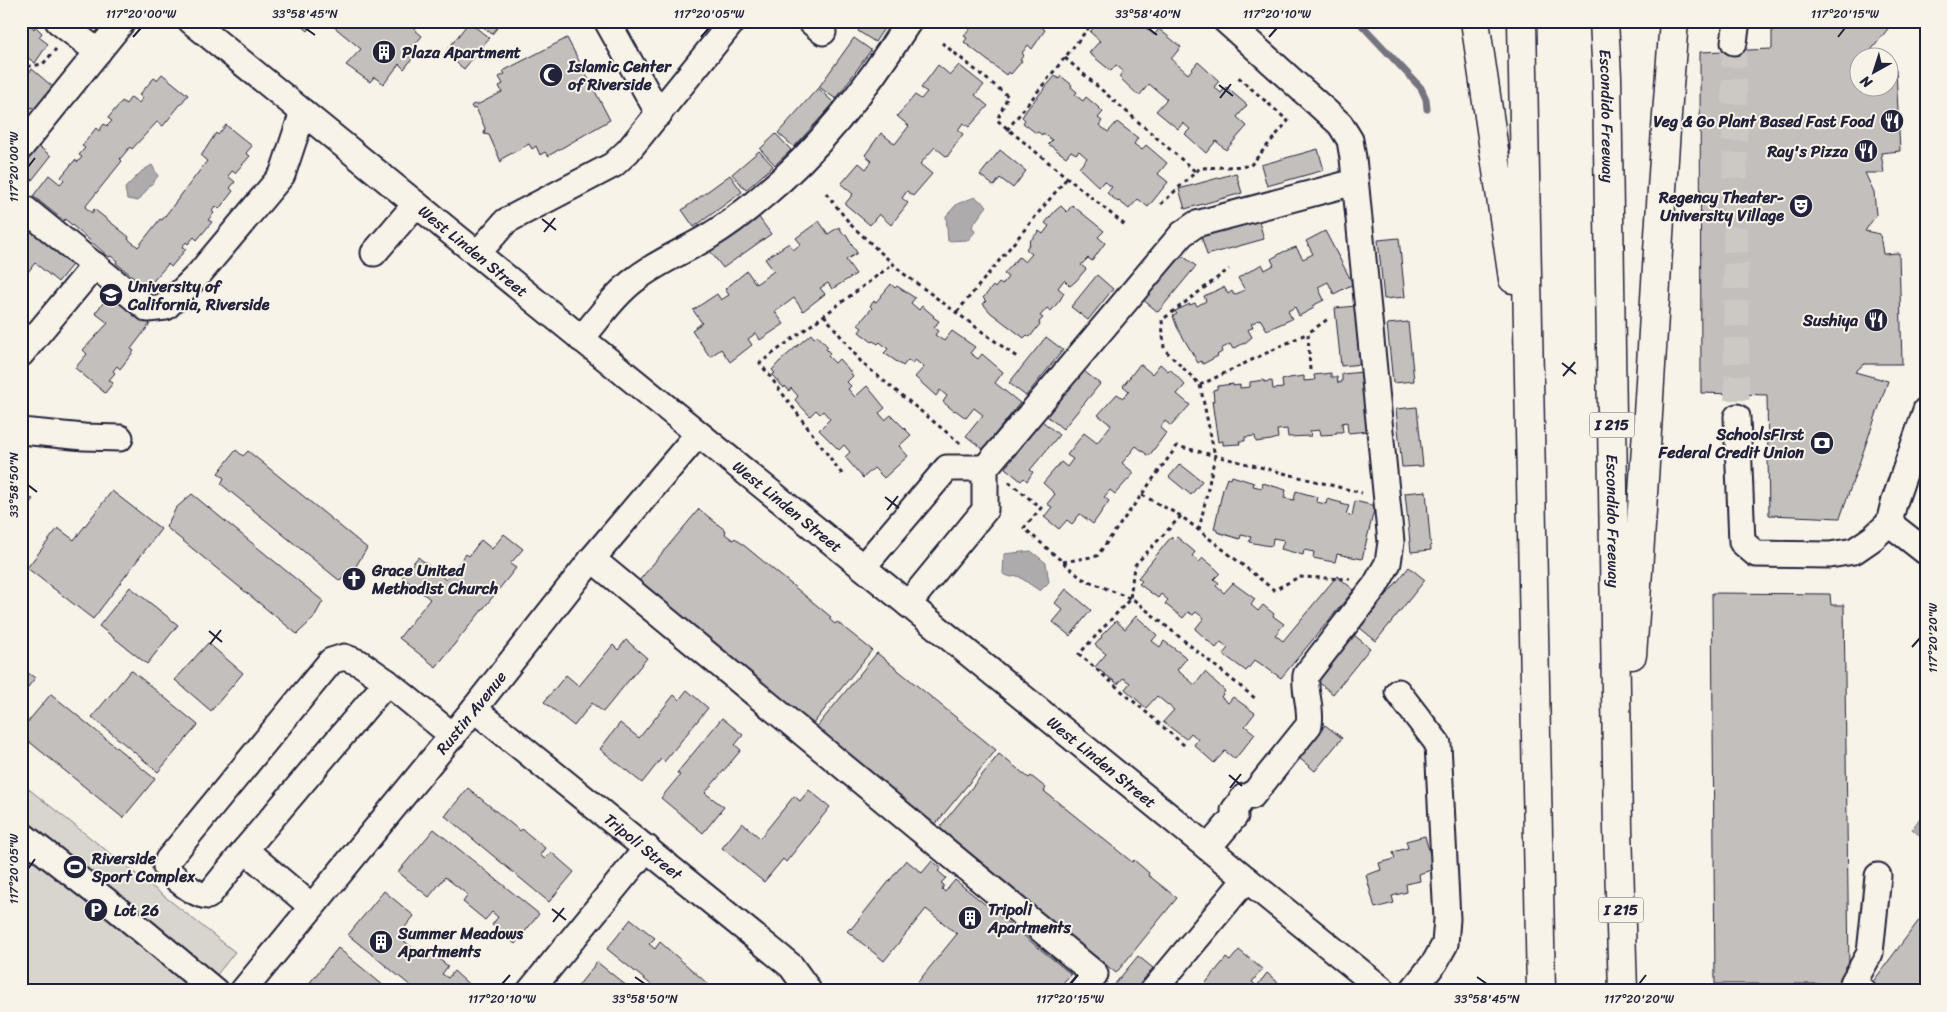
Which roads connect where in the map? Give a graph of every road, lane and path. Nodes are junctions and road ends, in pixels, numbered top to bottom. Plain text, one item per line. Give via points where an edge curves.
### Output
1 (122, 21) edge
2 (606, 21) edge
3 (733, 21) edge
4 (909, 21) edge
5 (1094, 21) edge
6 (1226, 21) edge
7 (1475, 21) edge
8 (1522, 21) edge
9 (1604, 21) edge
10 (1674, 21) edge
11 (64, 26) edge
12 (207, 26) edge
13 (942, 43) dead end
14 (98, 52) junction
15 (1065, 58) junction
16 (22, 67) edge
17 (1237, 76) dead end
18 (303, 112) junction
19 (659, 114) junction
20 (1007, 130) junction
21 (21, 147) edge
22 (1196, 172) junction
23 (1067, 178) junction
24 (1355, 182) junction
25 (826, 193) dead end
26 (416, 204) junction
27 (1161, 204) dead end
28 (25, 209) dead end
29 (1126, 226) dead end
30 (374, 253) dead end
31 (477, 254) junction
32 (892, 264) junction
33 (95, 265) junction
34 (1229, 269) dead end
35 (957, 312) junction
36 (824, 315) junction
37 (1328, 319) dead end
38 (1308, 333) junction
39 (581, 339) junction
40 (21, 354) edge
41 (1018, 358) dead end
42 (1310, 370) dead end
43 (1200, 385) junction
44 (1530, 394) junction
45 (1926, 410) edge
46 (1738, 417) tunnel mouth
47 (21, 430) edge
48 (698, 434) junction
49 (120, 438) dead end
50 (966, 448) dead end
51 (1215, 456) junction
52 (995, 473) junction
53 (842, 474) dead end
54 (1362, 493) dead end
55 (1142, 495) junction
56 (1181, 516) junction
57 (1889, 523) junction
58 (1199, 530) junction
59 (1926, 552) edge
60 (592, 559) junction
61 (1063, 562) junction
62 (863, 567) junction
63 (1357, 580) dead end
64 (1130, 599) junction
65 (908, 604) junction
66 (386, 682) junction
67 (1398, 692) dead end
68 (1256, 699) dead end
69 (474, 709) junction
70 (452, 736) junction
71 (1184, 746) dead end
72 (1618, 829) junction
73 (21, 834) edge
74 (647, 848) junction
75 (1208, 848) junction
76 (245, 850) junction
77 (1878, 876) dead end
78 (1246, 879) junction
79 (311, 906) junction
80 (806, 990) edge
81 (215, 991) edge
82 (243, 991) edge
83 (530, 991) edge
84 (1081, 991) edge
85 (1152, 991) edge
86 (1384, 991) edge
87 (1412, 991) edge
88 (1542, 991) edge
89 (1623, 991) edge
90 (1863, 991) edge

1 - 14 street
2 - 19 street
3 - 19 street
4 - 39 street via 859,94 803,159 764,195 709,236 638,277
5 - 15 path
6 - 24 street via 1340,124 1350,140
7 - 44 highway
8 - 44 highway
9 - 72 highway, Escondido Freeway / I 215 via 1608,96
10 - 72 highway
11 - 14 street
11 - 16 path via 43,64
12 - 18 street, West Linden Street
13 - 20 path via 1008,96 996,120
14 - 21 street
15 - 20 path
15 - 22 path
17 - 22 path via 1288,121 1250,166 1200,168
18 - 26 street, West Linden Street
18 - 33 street via 282,175 199,274 166,306 148,309
19 - 31 street via 613,165 506,221
20 - 23 path
22 - 27 path
23 - 29 path
23 - 35 path
24 - 52 street via 1196,224 1182,234
24 - 75 street via 1391,542 1388,564 1375,586 1306,675 1305,687 1311,714 1309,725 1252,796 1244,797 1234,810 1235,816
25 - 32 path via 851,225
26 - 30 street
26 - 31 street, West Linden Street
28 - 33 street
31 - 39 street, West Linden Street
32 - 35 path
32 - 36 path
33 - 40 street
34 - 43 path via 1162,320 1164,349
35 - 41 path
36 - 50 path via 862,363
36 - 53 path via 760,363
37 - 38 path
38 - 42 path
38 - 43 path
39 - 48 street, West Linden Street
43 - 51 path
44 - 88 highway
45 - 57 street
46 - 57 street via 1742,542 1756,554 1830,555 1854,551
47 - 49 street
48 - 60 street, Rustin Avenue
48 - 62 street, West Linden Street
51 - 54 path
51 - 55 path via 1177,446
51 - 58 path
52 - 61 path via 1041,508 1024,528
52 - 62 street via 947,468
52 - 65 street via 985,510
55 - 56 path
55 - 61 path via 1097,556
56 - 58 path
56 - 64 path via 1134,566
57 - 59 street
58 - 63 path via 1274,590 1299,578
60 - 69 street, Rustin Avenue
60 - 84 street via 1095,974
61 - 64 path via 1081,578
62 - 65 street, West Linden Street
64 - 68 path
64 - 71 path via 1079,654
65 - 75 street, West Linden Street
66 - 70 street
66 - 76 street
66 - 76 street via 360,663 344,657 331,660 168,860 166,867 169,873 201,896 208,896
67 - 87 street via 1438,744 1447,919 1444,944 1435,962
69 - 70 street, Rustin Avenue
69 - 74 street, Tripoli Street
70 - 79 street, Rustin Avenue
72 - 89 highway, Escondido Freeway / I 215
73 - 81 street
74 - 80 street, Tripoli Street via 791,966
74 - 83 street
75 - 78 street, West Linden Street
76 - 79 street
77 - 90 street via 1870,953 1853,983
78 - 85 street
78 - 86 street, West Linden Street
79 - 82 street, Rustin Avenue

